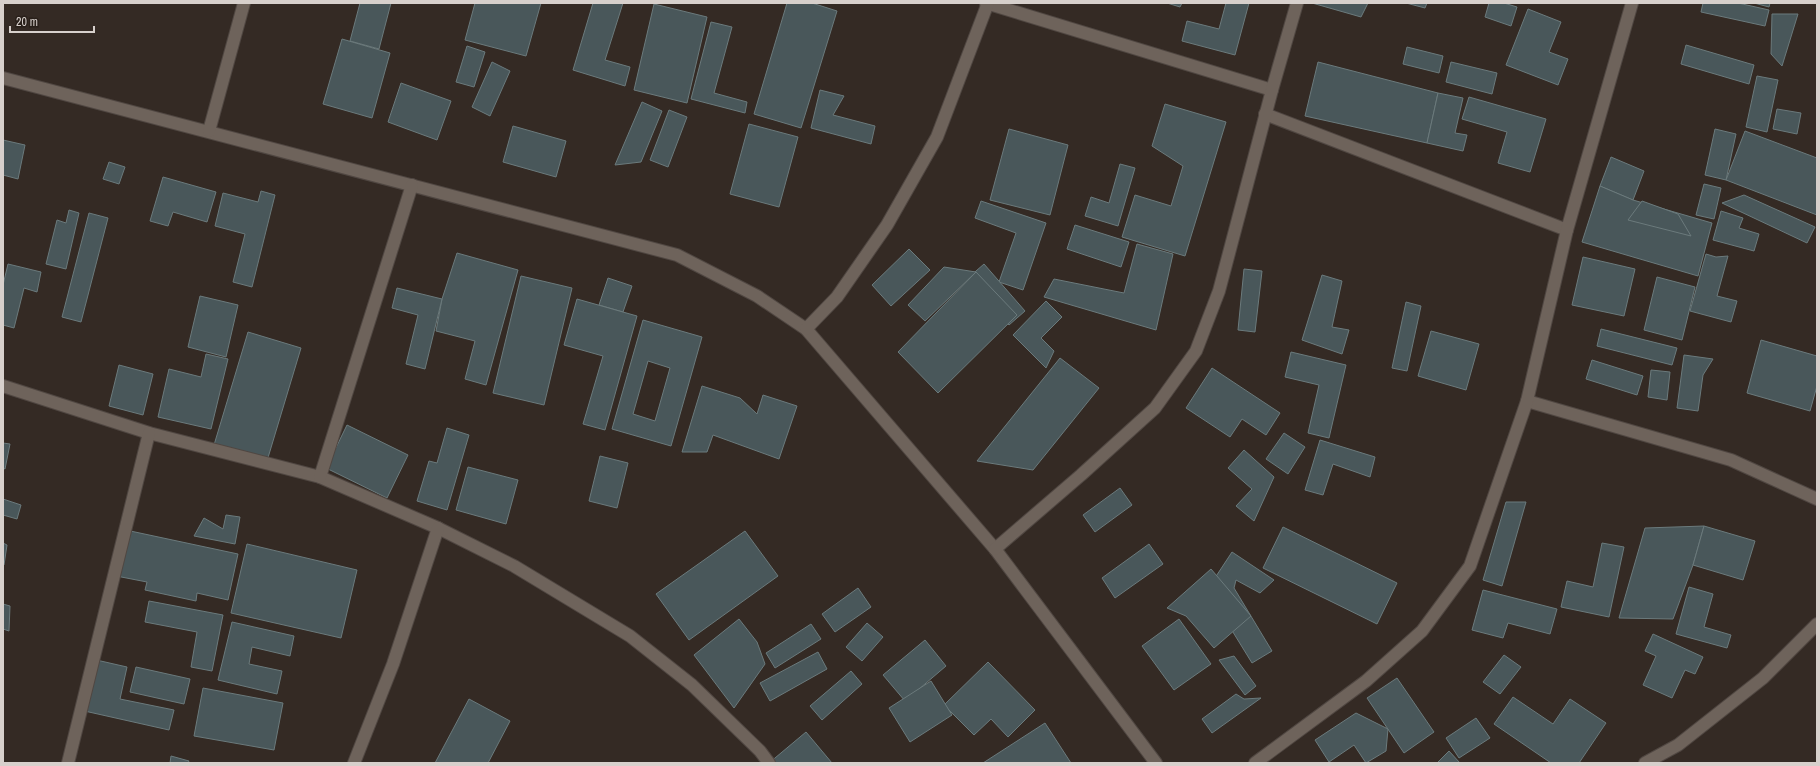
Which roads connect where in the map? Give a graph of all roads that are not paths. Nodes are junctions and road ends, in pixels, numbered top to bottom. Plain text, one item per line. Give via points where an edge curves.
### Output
1 (244, 3) edge
2 (987, 3) edge
3 (1297, 3) edge
4 (1632, 3) edge
5 (3, 78) edge
6 (1272, 90) junction
7 (1265, 114) junction
8 (210, 131) junction
9 (412, 184) junction
10 (1567, 230) junction
11 (806, 329) junction
12 (3, 386) edge
13 (1527, 402) junction
14 (149, 433) junction
15 (320, 477) junction
16 (1817, 499) edge
17 (438, 528) junction
18 (995, 549) junction
19 (1817, 624) edge
20 (68, 763) edge
21 (354, 763) edge
22 (769, 763) edge
23 (1156, 763) edge
24 (1255, 763) edge
25 (1645, 763) edge

1 - 8 street
2 - 6 street
2 - 11 street via 937,137 887,225 837,297
3 - 6 street
4 - 10 street
5 - 8 street
6 - 7 street
7 - 10 street
7 - 18 street via 1219,291 1196,351 1155,408
8 - 9 street
9 - 11 street via 677,255 757,296
9 - 15 street
10 - 13 street
11 - 18 street
12 - 14 street
13 - 16 street via 1731,460
13 - 24 street via 1470,566 1422,631 1366,681
14 - 15 street
14 - 20 street
15 - 17 street
17 - 21 street via 393,664
17 - 22 street via 514,566 630,636 692,685 760,750
18 - 23 street
19 - 25 street via 1763,678 1678,744

